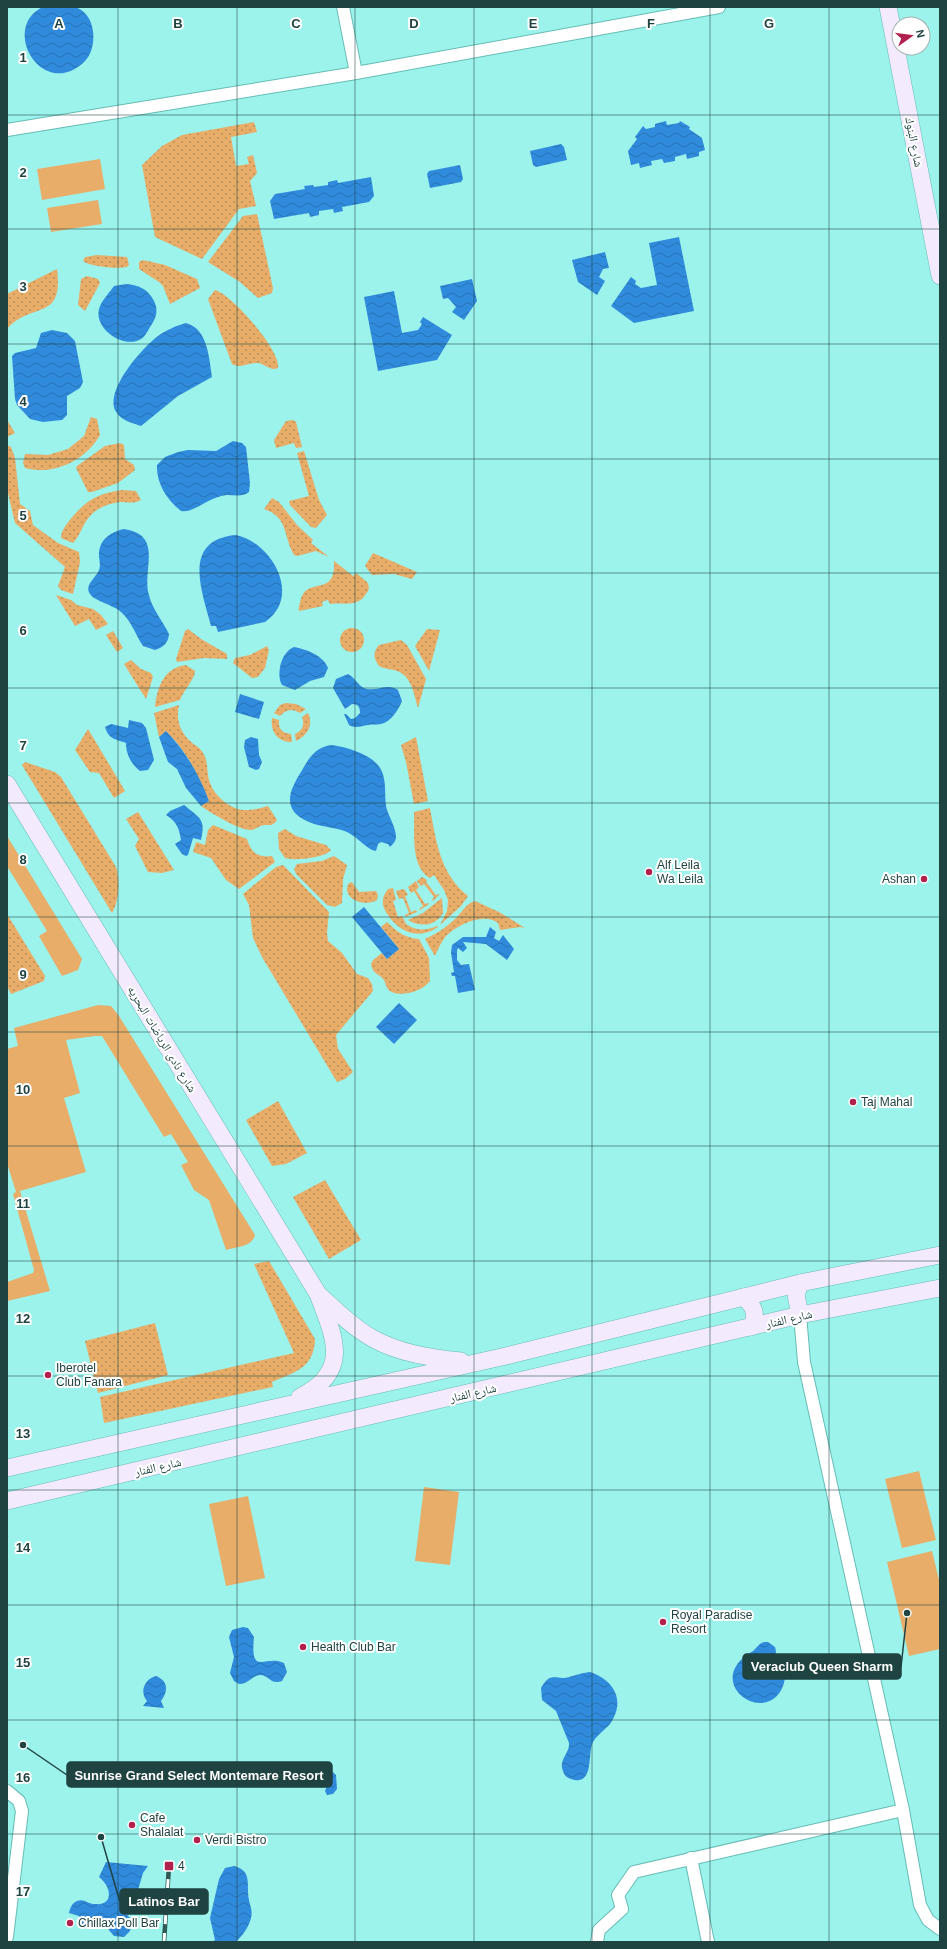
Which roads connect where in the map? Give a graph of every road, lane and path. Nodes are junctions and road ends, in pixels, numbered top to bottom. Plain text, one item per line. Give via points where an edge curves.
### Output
1 (343, 7) edge
2 (719, 7) edge
3 (888, 7) edge
4 (356, 73) junction
5 (7, 130) edge
6 (940, 276) edge
7 (7, 784) edge
8 (940, 1255) edge
9 (800, 1283) junction
10 (940, 1288) edge
11 (318, 1294) junction
12 (743, 1297) junction
13 (800, 1315) junction
14 (751, 1327) junction
15 (474, 1362) junction
16 (288, 1404) junction
17 (7, 1468) edge
18 (7, 1502) edge
19 (7, 1791) edge
20 (903, 1810) junction
21 (691, 1858) junction
22 (940, 1929) edge
23 (7, 1937) edge
24 (597, 1942) edge
25 (708, 1942) edge

1 - 4 street
2 - 4 street
3 - 6 main road, شارع البنوك
4 - 5 street
7 - 11 main road, شارع نادى الرياضات البحريه
8 - 9 main road
9 - 12 main road
9 - 13 main road via 796,1295
10 - 13 main road, شارع الفنار
11 - 15 main road, شارع نادى الرياضات البحريه via 358,1329 384,1344 443,1359
11 - 16 main road, شارع نادى الرياضات البحريه via 335,1344 334,1362 318,1386
12 - 14 main road via 754,1310 754,1322
12 - 15 main road
13 - 14 main road, شارع الفنار
13 - 20 street via 808,1382
14 - 18 main road, شارع الفنار
15 - 16 main road
16 - 17 main road
19 - 23 street via 19,1801 22,1811
20 - 21 street
20 - 22 street via 920,1905 928,1920
21 - 24 street via 634,1872 618,1895 622,1909 599,1930
21 - 25 street

